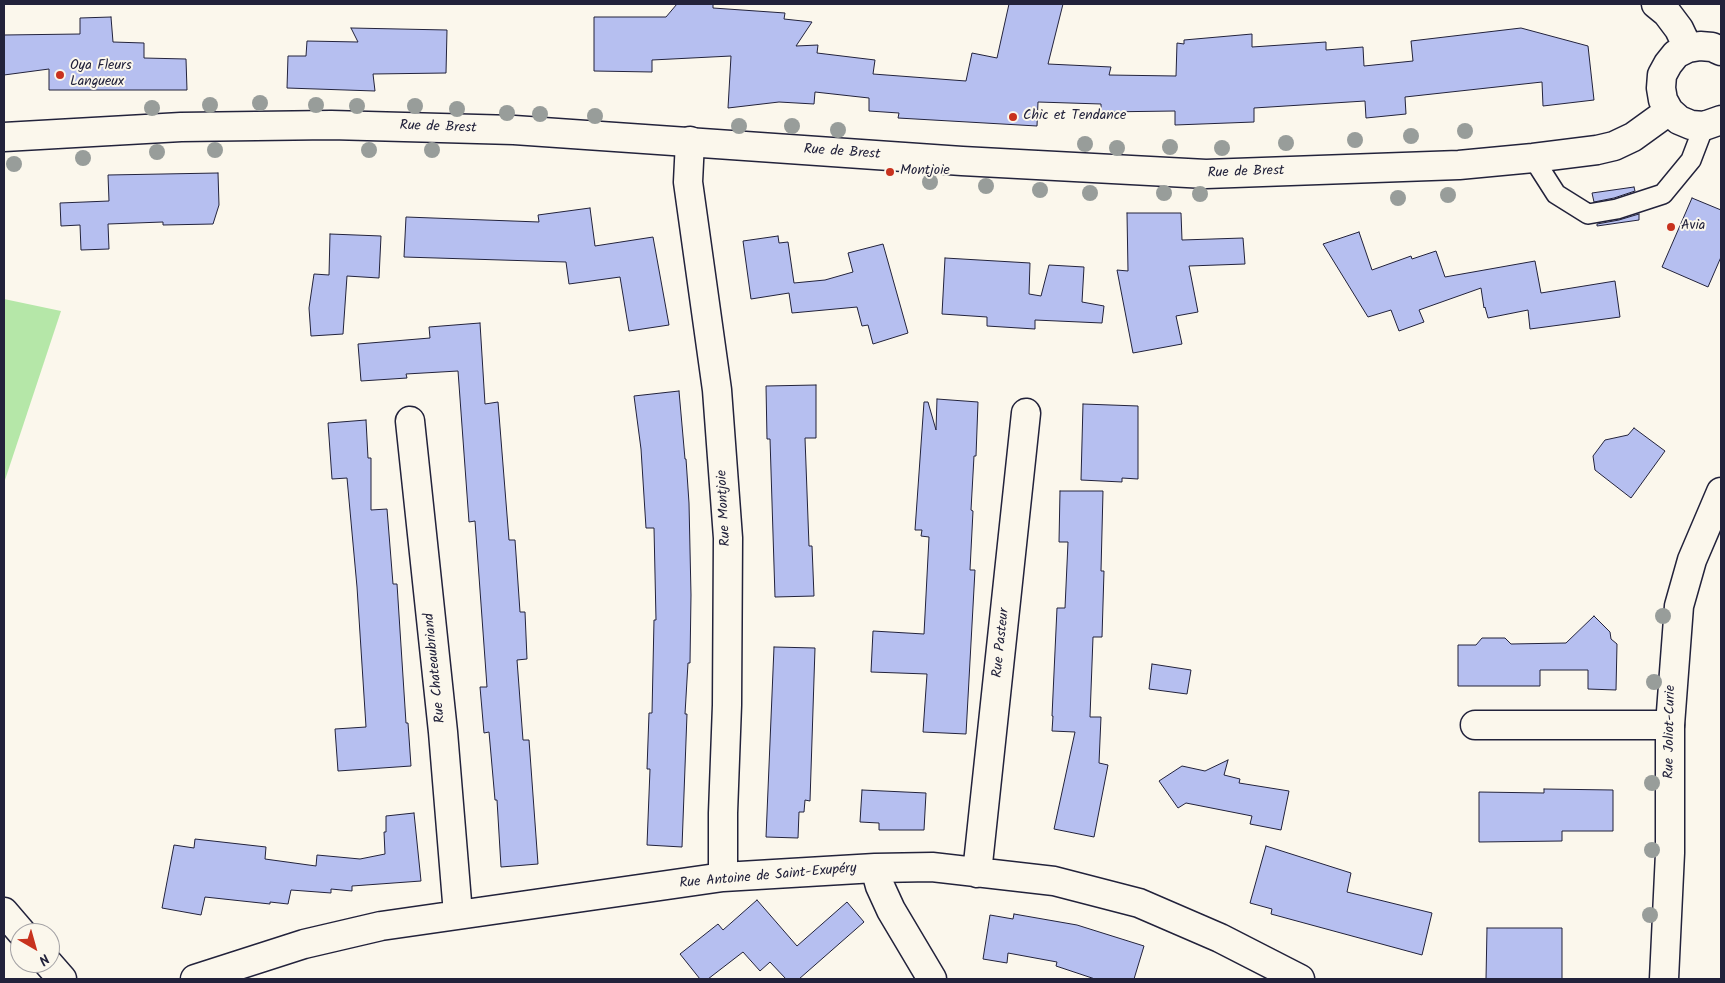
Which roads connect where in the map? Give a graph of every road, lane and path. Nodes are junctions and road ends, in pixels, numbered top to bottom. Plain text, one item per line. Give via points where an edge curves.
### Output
1 (1656, 4) edge
2 (1688, 48) junction
3 (1721, 51) edge
4 (1669, 111) junction
5 (1713, 123) edge
6 (4, 138) edge
7 (690, 141) junction
8 (1533, 158) junction
9 (1026, 413) dead end
10 (410, 421) dead end
11 (1721, 492) edge
12 (1670, 724) junction
13 (1475, 725) dead end
14 (875, 868) junction
15 (977, 873) junction
16 (723, 877) junction
17 (4, 912) edge
18 (458, 914) junction
19 (13, 923) edge
20 (195, 979) edge
21 (932, 979) edge
22 (1300, 979) edge
23 (1664, 979) edge

1 - 2 street via 1679,29
2 - 3 street via 1712,47
2 - 4 street via 1676,54 1662,75 1663,100
4 - 5 street via 1691,125
4 - 8 street, Rue de Brest via 1633,137 1614,146
5 - 8 lane via 1691,160 1663,194 1617,209 1588,214 1556,194
6 - 7 street, Rue de Brest via 181,127 331,125 514,130
7 - 8 street, Rue de Brest via 962,161 1206,174 1449,165
7 - 16 street, Rue Montjoie via 688,182 717,390 728,538
9 - 15 street, Rue Pasteur
10 - 18 street, Rue Chateaubriand via 443,732
11 - 12 street, Rue Joliot-Curie via 1692,560 1679,606
12 - 13 street
12 - 23 street, Rue Joliot-Curie via 1670,853
14 - 15 street, Rue Antoine de Saint-Exupéry via 932,868
14 - 16 street, Rue Antoine de Saint-Exupéry
14 - 21 street via 891,910
15 - 22 street, Rue Antoine de Saint-Exupéry via 1054,881 1139,903 1220,938
16 - 18 street, Rue Antoine de Saint-Exupéry
17 - 19 street
18 - 20 street, Rue Antoine de Saint-Exupéry via 382,926 304,944

